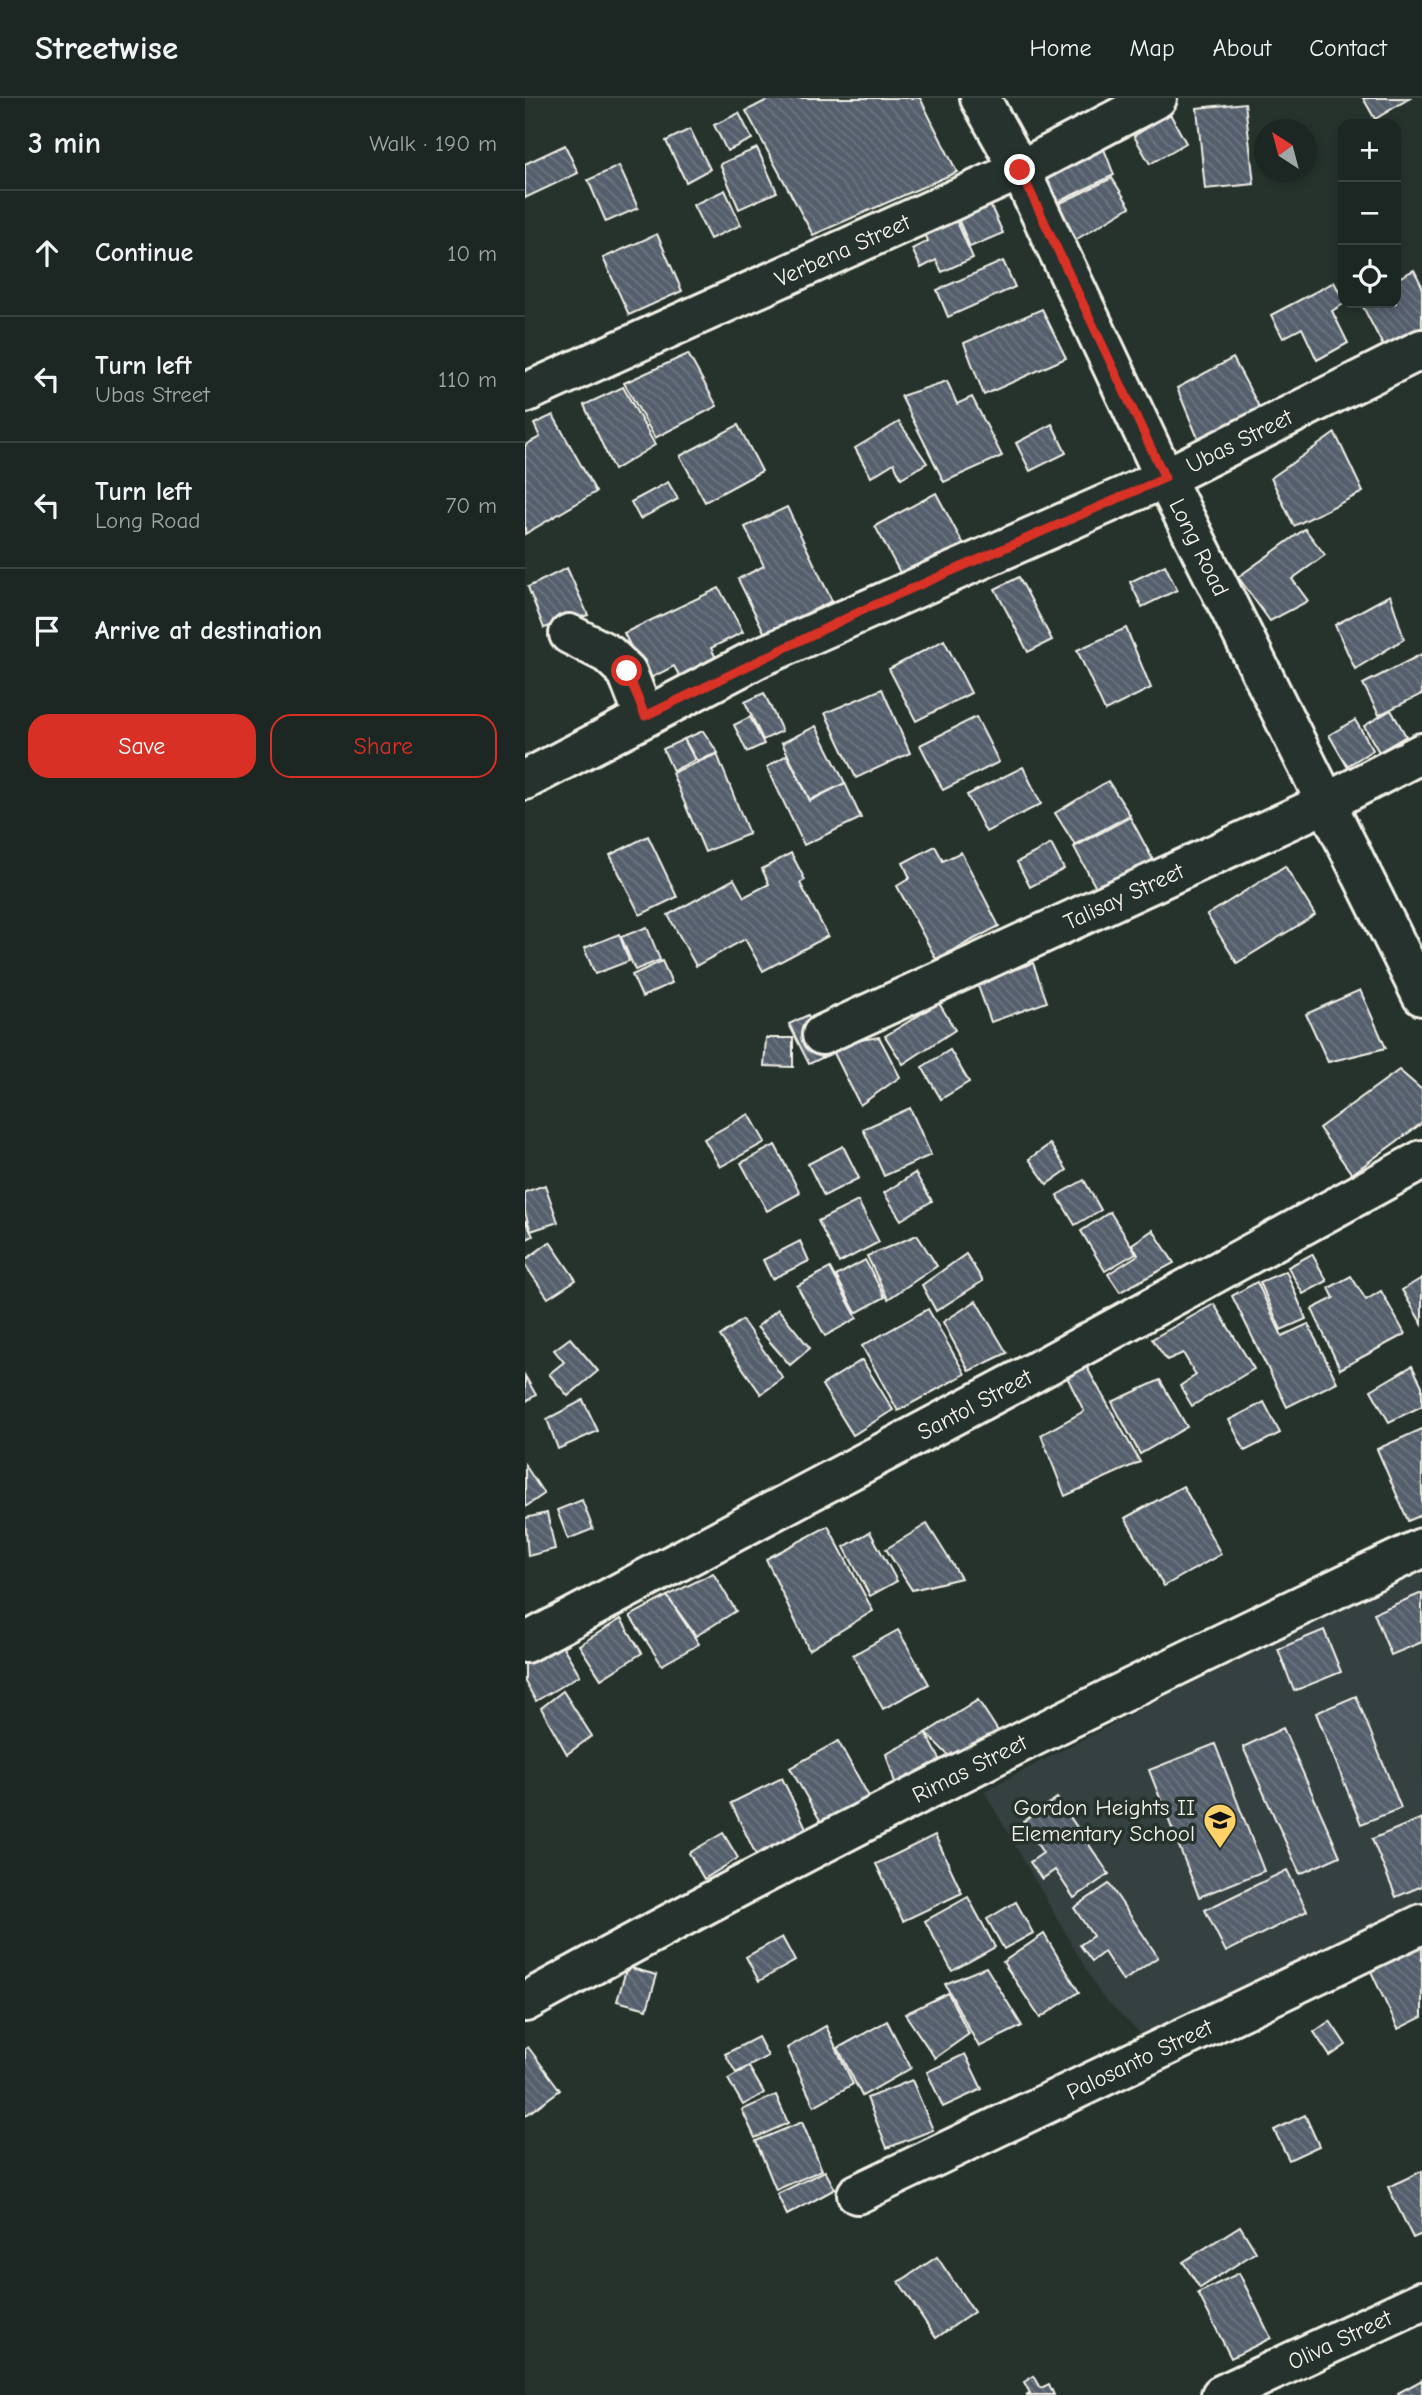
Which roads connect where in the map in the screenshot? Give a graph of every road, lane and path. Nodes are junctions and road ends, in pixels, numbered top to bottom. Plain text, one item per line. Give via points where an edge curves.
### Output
1 (980, 98) edge
2 (1157, 98) edge
3 (1020, 170) junction
4 (1422, 349) edge
5 (525, 393) edge
6 (1165, 478) junction
7 (569, 634) dead end
8 (645, 716) junction
9 (1422, 753) edge
10 (525, 780) edge
11 (1326, 803) junction
12 (1422, 996) edge
13 (822, 1034) dead end
14 (1422, 1160) edge
15 (1422, 1548) edge
16 (525, 1643) edge
17 (1422, 1924) edge
18 (525, 2002) edge
19 (857, 2194) dead end
20 (1422, 2301) edge
21 (1221, 2395) edge

1 - 3 street, Long Road
2 - 3 street, Verbena Street
3 - 5 street, Verbena Street
3 - 6 street, Long Road
4 - 6 street, Ubas Street
6 - 8 street, Ubas Street via 795,641
6 - 11 street, Long Road
7 - 8 street via 608,654 627,671
8 - 10 street, Ubas Street
9 - 11 street, Talisay Street
11 - 12 street, Long Road
11 - 13 street, Talisay Street
14 - 16 street, Santol Street
15 - 18 street, Rimas Street via 1193,1656 699,1906
17 - 19 street, Palosanto Street
20 - 21 street, Oliva Street

